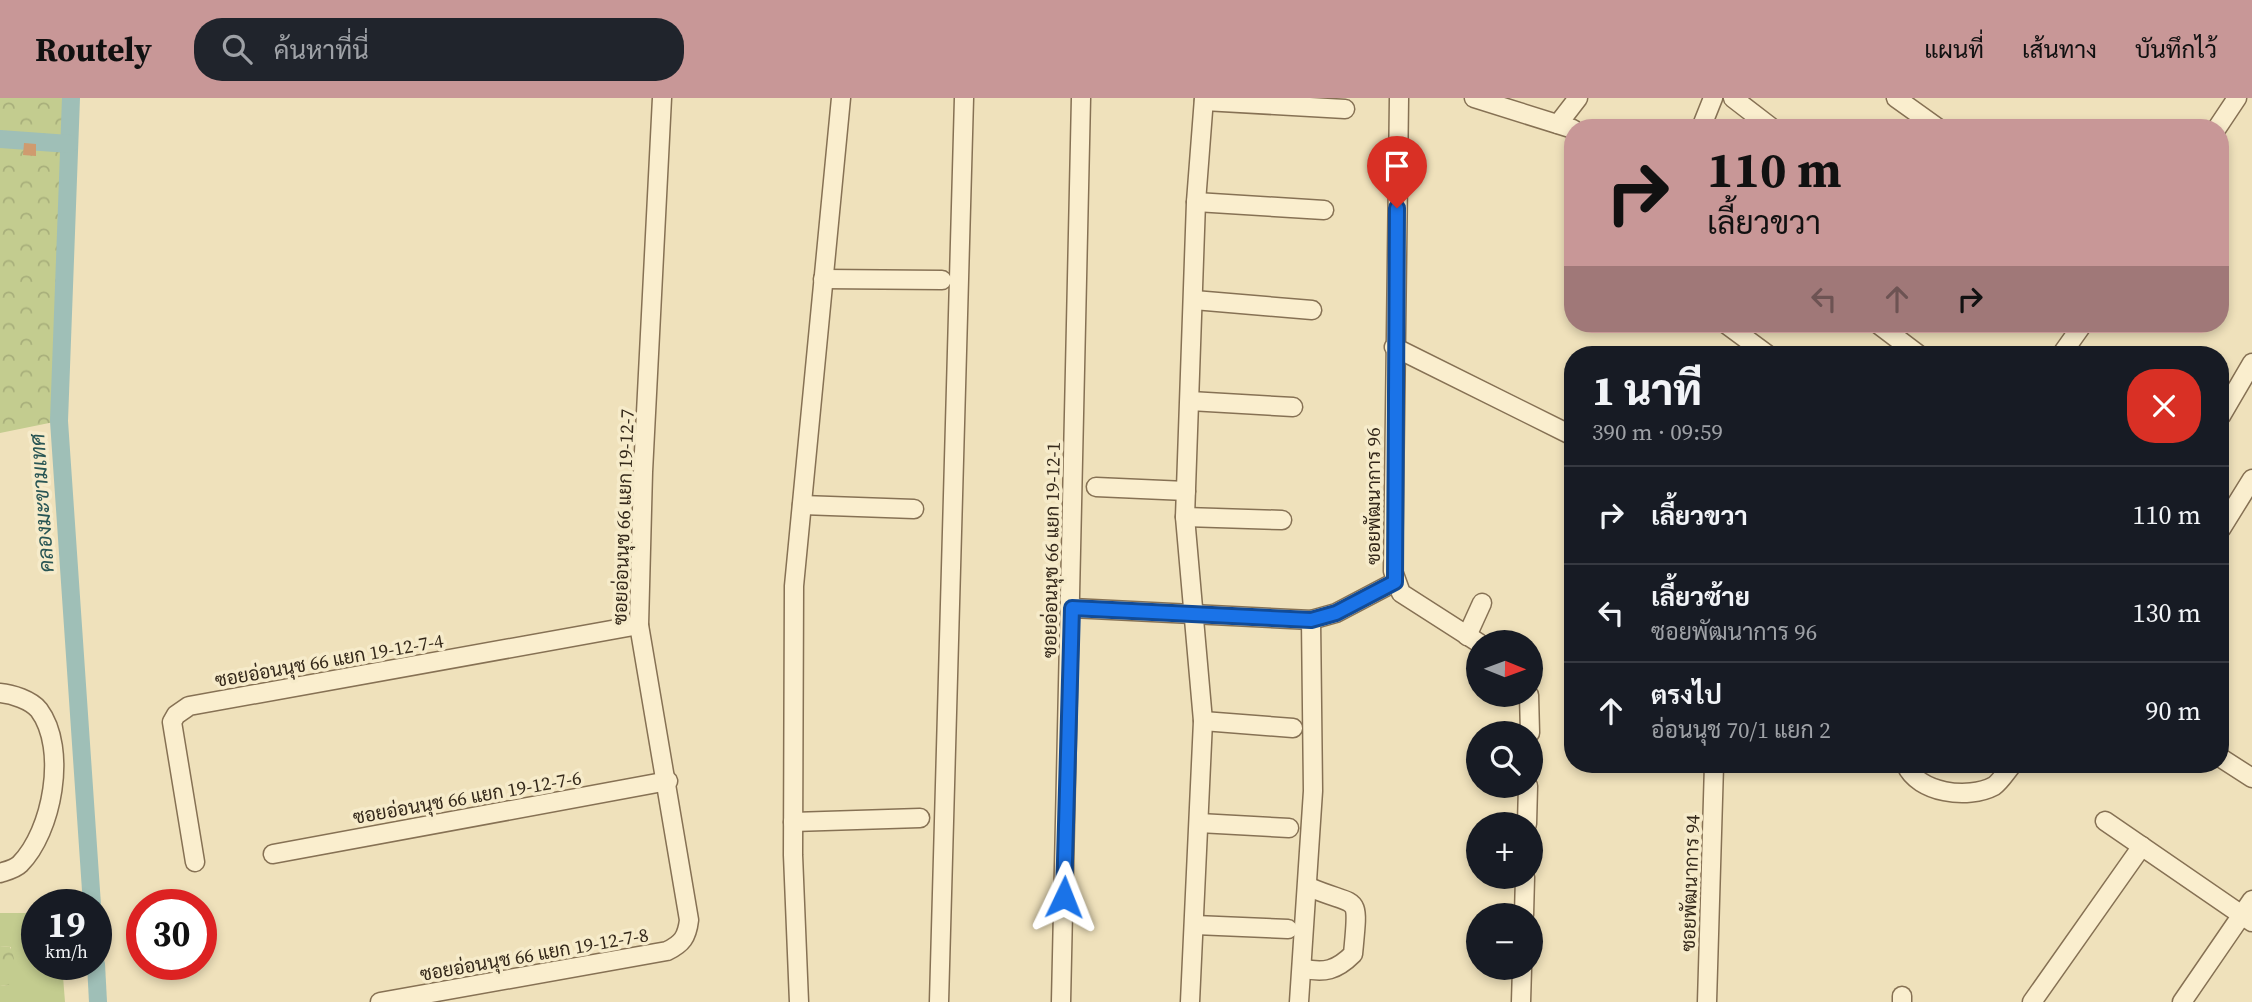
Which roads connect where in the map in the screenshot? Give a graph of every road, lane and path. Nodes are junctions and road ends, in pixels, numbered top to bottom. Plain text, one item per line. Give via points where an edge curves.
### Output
1 (662, 98) edge
2 (841, 98) edge
3 (964, 98) edge
4 (1080, 98) edge
5 (1399, 98) edge
6 (1474, 98) edge
7 (1578, 98) edge
8 (1713, 98) edge
9 (1733, 98) edge
10 (1896, 98) edge
11 (2237, 98) edge
12 (1204, 100) edge
13 (1345, 109) dead end
14 (1569, 119) edge
15 (1705, 119) edge
16 (1760, 119) edge
17 (1925, 119) edge
18 (2223, 119) edge
19 (1564, 126) edge
20 (1196, 202) junction
21 (1324, 210) dead end
22 (823, 279) junction
23 (942, 280) dead end
24 (1194, 300) junction
25 (1312, 310) dead end
26 (1738, 333) edge
27 (1890, 333) edge
28 (1756, 346) edge
29 (1907, 346) edge
30 (1394, 347) junction
31 (2252, 363) edge
32 (1189, 401) junction
33 (2229, 402) edge
34 (1293, 407) dead end
35 (1564, 432) edge
36 (2252, 479) edge
37 (1096, 487) dead end
38 (1186, 491) junction
39 (802, 505) junction
40 (914, 509) dead end
41 (2229, 516) edge
42 (1185, 517) junction
43 (1282, 520) dead end
44 (1395, 582) junction
45 (1482, 603) dead end
46 (1072, 608) junction
47 (1195, 616) junction
48 (1311, 620) junction
49 (639, 625) junction
50 (1475, 630) edge
51 (1466, 636) edge
52 (0, 693) edge
53 (1203, 721) junction
54 (1293, 728) dead end
55 (2229, 763) edge
56 (1714, 773) edge
57 (1909, 773) edge
58 (2005, 773) edge
59 (2252, 778) edge
60 (668, 781) junction
61 (920, 818) dead end
62 (2105, 821) dead end
63 (793, 822) junction
64 (1199, 823) junction
65 (1289, 828) dead end
66 (2142, 846) junction
67 (273, 854) dead end
68 (195, 862) dead end
69 (0, 873) edge
70 (1309, 887) junction
71 (2249, 912) edge
72 (1195, 925) junction
73 (1288, 929) dead end
74 (688, 933) joint
75 (1302, 968) junction
76 (1522, 980) edge
77 (423, 999) edge
78 (380, 1002) edge
79 (799, 1002) edge
80 (939, 1002) edge
81 (1061, 1002) edge
82 (1190, 1002) edge
83 (1299, 1002) edge
84 (1521, 1002) edge
85 (1707, 1002) edge
86 (2032, 1002) edge
87 (2182, 1002) edge

1 - 49 street, ซอยอ่อนนุช 66 แยก 19-12-7
2 - 22 street
3 - 80 street
4 - 46 street, ซอยอ่อนนุช 66 แยก 19-12-1
5 - 30 street, ซอยพัฒนาการ 96
6 - 19 street
7 - 14 street
8 - 15 street
9 - 16 street
10 - 17 street
11 - 18 street
12 - 13 street
12 - 20 street
20 - 21 street
20 - 24 street
22 - 23 street
22 - 39 street
24 - 25 street
24 - 32 street
26 - 28 street
27 - 29 street
30 - 35 street
30 - 44 street, ซอยพัฒนาการ 96
31 - 33 street
32 - 34 street
32 - 38 street
36 - 41 street
37 - 38 street
38 - 42 street
39 - 40 street
39 - 63 street via 794,586
42 - 43 street
42 - 47 street
44 - 48 street via 1336,613
44 - 51 street, ซอยพัฒนาการ 96 via 1413,603
45 - 50 street
46 - 47 street
46 - 81 street, ซอยอ่อนนุช 66 แยก 19-12-1
47 - 48 street
47 - 53 street
48 - 70 street
49 - 60 street, ซอยอ่อนนุช 66 แยก 19-12-7
49 - 68 street, ซอยอ่อนนุช 66 แยก 19-12-7-4 via 189,706 172,722
52 - 69 street via 13,694 38,709 51,738 53,769 43,831 19,866
53 - 54 street
53 - 64 street
55 - 59 street
56 - 85 street, ซอยพัฒนาการ 94
57 - 58 street via 1928,788 1957,793 1994,786
60 - 67 street, ซอยอ่อนนุช 66 แยก 19-12-7-6
60 - 74 street, ซอยอ่อนนุช 66 แยก 19-12-7
61 - 63 street
62 - 66 street
63 - 79 street
64 - 65 street
64 - 72 street
66 - 71 street
66 - 86 street
70 - 75 street
70 - 75 street via 1350,900 1355,906 1355,935 1353,954 1339,967 1321,971
71 - 87 street
72 - 73 street
72 - 82 street
74 - 77 street, ซอยอ่อนนุช 66 แยก 19-12-7-8 via 680,945 667,951
75 - 83 street
76 - 84 street
77 - 78 street, ซอยอ่อนนุช 66 แยก 19-12-7-8

